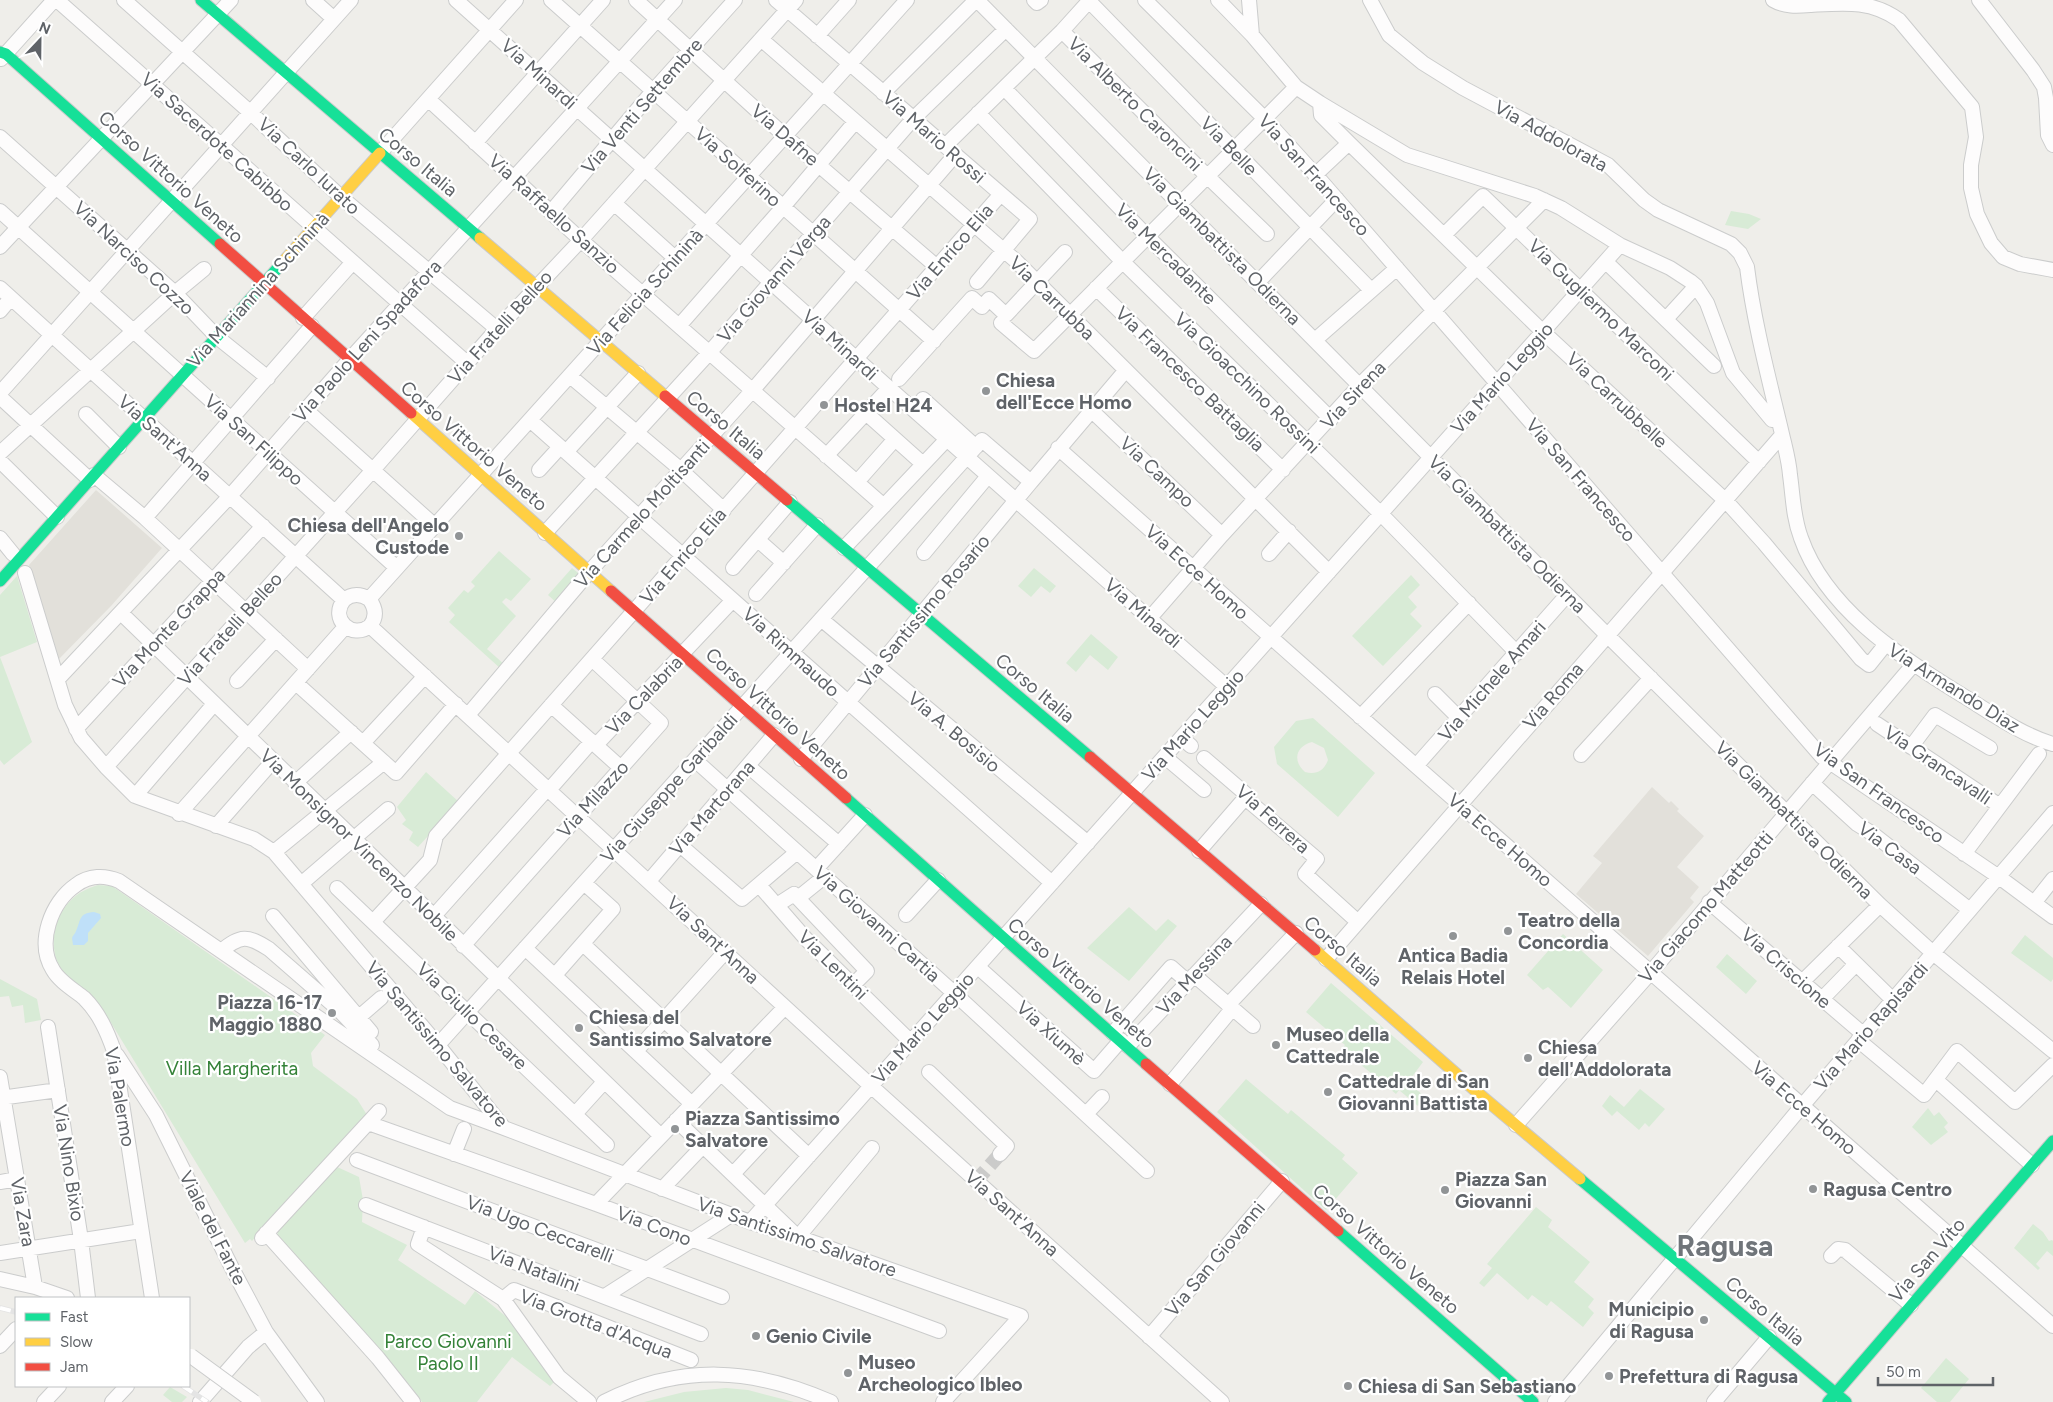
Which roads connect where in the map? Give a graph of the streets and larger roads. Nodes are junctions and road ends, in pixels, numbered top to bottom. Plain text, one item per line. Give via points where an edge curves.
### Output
1 (56, 0) edge
2 (124, 0) edge
3 (201, 0) edge
4 (231, 0) edge
5 (313, 0) edge
6 (351, 0) edge
7 (456, 0) edge
8 (516, 0) edge
9 (551, 0) edge
10 (603, 0) edge
11 (636, 0) edge
12 (675, 0) edge
13 (735, 0) edge
14 (776, 0) edge
15 (848, 0) edge
16 (907, 0) edge
17 (977, 0) edge
18 (1034, 0) edge
19 (1041, 0) edge
20 (1145, 0) edge
21 (1218, 0) edge
22 (1249, 0) edge
23 (1370, 0) edge
24 (1773, 0) edge
25 (1979, 0) edge
26 (1089, 1) edge
27 (792, 5) edge
28 (218, 14) junction
29 (334, 19) junction
30 (658, 20) junction
31 (579, 25) junction
32 (1006, 29) junction
33 (490, 30) junction
34 (1062, 31) junction
35 (1252, 35) junction
36 (817, 36) junction
37 (761, 39) junction
38 (690, 50) junction
39 (182, 52) junction
40 (1, 54) edge
41 (1035, 58) junction
42 (620, 62) junction
43 (849, 63) junction
44 (538, 72) junction
45 (286, 73) junction
46 (724, 81) junction
47 (152, 84) junction
48 (1296, 87) junction
49 (1004, 88) junction
50 (653, 91) junction
51 (883, 93) junction
52 (822, 94) junction
53 (428, 99) junction
54 (1320, 104) junction
55 (578, 108) junction
56 (251, 113) junction
57 (978, 113) junction
58 (913, 118) junction
59 (1265, 119) junction
60 (687, 121) junction
61 (855, 122) junction
62 (785, 136) junction
63 (0, 137) edge
64 (101, 138) junction
65 (613, 140) junction
66 (475, 143) junction
67 (1349, 143) junction
68 (2053, 145) edge
69 (221, 146) junction
70 (887, 149) junction
71 (950, 150) junction
72 (1233, 150) junction
73 (380, 153) junction
74 (819, 165) junction
75 (644, 169) junction
76 (1316, 175) junction
77 (748, 176) junction
78 (1207, 176) junction
79 (514, 178) junction
80 (929, 185) junction
81 (56, 186) junction
82 (850, 191) junction
83 (1001, 194) junction
84 (341, 197) junction
85 (1337, 199) junction
86 (1544, 200) junction
87 (172, 201) junction
88 (614, 203) junction
89 (1180, 204) junction
90 (784, 207) junction
91 (0, 210) edge
92 (551, 212) junction
93 (705, 224) junction
94 (975, 224) junction
95 (18, 227) junction
96 (314, 227) junction
97 (1309, 227) junction
98 (1516, 227) junction
99 (468, 228) junction
100 (892, 228) junction
101 (813, 233) junction
102 (1267, 234) dead end
103 (1444, 235) junction
104 (1148, 237) junction
105 (581, 240) junction
106 (1620, 246) junction
107 (0, 247) edge
108 (127, 251) junction
109 (1005, 251) junction
110 (1066, 252) dead end
111 (741, 256) junction
112 (675, 258) junction
113 (353, 262) junction
114 (1124, 262) junction
115 (1606, 262) junction
116 (937, 267) junction
117 (1476, 267) junction
118 (1397, 268) junction
119 (204, 269) dead end
120 (854, 270) junction
121 (2053, 270) edge
122 (429, 272) junction
123 (770, 282) junction
124 (977, 282) dead end
125 (1037, 282) junction
126 (1258, 282) junction
127 (264, 284) junction
128 (537, 286) junction
129 (1696, 286) junction
130 (0, 288) edge
131 (1096, 288) junction
132 (1371, 290) junction
133 (1580, 290) junction
134 (90, 292) junction
135 (643, 293) junction
136 (174, 294) junction
137 (11, 298) junction
138 (400, 304) junction
139 (0, 310) edge
140 (899, 310) junction
141 (1434, 310) junction
142 (1070, 315) junction
143 (1666, 319) junction
144 (812, 320) junction
145 (308, 322) junction
146 (1001, 323) dead end
147 (679, 326) junction
148 (497, 329) junction
149 (133, 331) junction
150 (1543, 332) junction
151 (52, 335) junction
152 (217, 336) junction
153 (930, 337) junction
154 (1315, 340) junction
155 (601, 341) junction
156 (709, 353) junction
157 (350, 359) junction
158 (856, 359) junction
159 (467, 363) junction
160 (1714, 366) dead end
161 (90, 370) junction
162 (1126, 370) junction
163 (638, 373) junction
164 (182, 376) junction
165 (570, 376) junction
166 (268, 378) junction
167 (894, 384) junction
168 (1497, 384) junction
169 (1360, 385) junction
170 (752, 390) junction
171 (0, 395) edge
172 (668, 398) junction
173 (923, 399) dead end
174 (606, 408) junction
175 (306, 410) junction
176 (1091, 410) junction
177 (866, 413) junction
178 (86, 414) dead end
179 (1330, 418) junction
180 (144, 419) junction
181 (231, 419) junction
182 (417, 419) junction
183 (530, 420) junction
184 (1778, 420) junction
185 (31, 425) junction
186 (795, 429) junction
187 (636, 432) junction
188 (712, 435) junction
189 (1782, 435) junction
190 (895, 439) junction
191 (947, 439) junction
192 (1308, 444) junction
193 (118, 447) junction
194 (563, 449) junction
195 (975, 449) junction
196 (1060, 450) junction
197 (268, 452) junction
198 (0, 453) edge
199 (826, 456) junction
200 (1432, 457) junction
201 (0, 461) edge
202 (1759, 462) junction
203 (193, 463) junction
204 (924, 464) junction
205 (373, 470) junction
206 (539, 470) dead end
207 (680, 470) junction
208 (1283, 470) junction
209 (755, 472) junction
210 (480, 475) junction
211 (988, 476) junction
212 (92, 477) junction
213 (595, 477) junction
214 (857, 482) junction
215 (1029, 484) junction
216 (230, 496) junction
217 (1256, 498) junction
218 (1016, 501) junction
219 (1726, 501) junction
220 (790, 502) junction
221 (884, 506) junction
222 (724, 510) junction
223 (335, 512) junction
224 (1381, 514) junction
225 (57, 517) junction
226 (639, 517) junction
227 (145, 518) junction
228 (817, 525) junction
229 (263, 526) junction
230 (435, 526) junction
231 (1289, 531) junction
232 (546, 532) junction
233 (1222, 535) junction
234 (0, 538) edge
235 (758, 540) junction
236 (844, 548) junction
237 (180, 550) junction
238 (924, 553) dead end
239 (13, 554) dead end
240 (1269, 554) dead end
241 (684, 555) junction
242 (296, 556) junction
243 (784, 563) junction
244 (397, 568) junction
245 (733, 568) dead end
246 (867, 568) junction
247 (1193, 568) junction
248 (590, 571) junction
249 (1329, 572) junction
250 (25, 573) dead end
251 (1663, 573) junction
252 (0, 581) edge
253 (213, 581) junction
254 (756, 594) dead end
255 (1567, 595) junction
256 (369, 599) junction
257 (344, 600) junction
258 (733, 600) junction
259 (1468, 603) junction
260 (635, 611) junction
261 (246, 612) junction
262 (121, 613) junction
263 (921, 614) junction
264 (1149, 619) junction
265 (821, 620) junction
266 (370, 626) junction
267 (345, 627) junction
268 (1607, 635) junction
269 (1271, 638) junction
270 (276, 639) junction
271 (154, 645) junction
272 (1885, 645) junction
273 (792, 652) junction
274 (1516, 653) junction
275 (683, 654) junction
276 (592, 660) junction
277 (1913, 665) junction
278 (877, 668) junction
279 (308, 669) junction
280 (425, 676) junction
281 (187, 677) junction
282 (1651, 678) junction
283 (58, 679) junction
284 (237, 681) dead end
285 (296, 683) junction
286 (1226, 687) junction
287 (1435, 694) dead end
288 (637, 701) junction
289 (848, 703) junction
290 (214, 704) junction
291 (456, 704) junction
292 (551, 705) junction
293 (743, 707) junction
294 (468, 715) junction
295 (1360, 717) junction
296 (1459, 718) junction
297 (1877, 724) dead end
298 (76, 729) junction
299 (351, 732) junction
300 (774, 735) junction
301 (248, 736) junction
302 (363, 743) junction
303 (594, 743) junction
304 (2053, 744) edge
305 (1911, 747) junction
306 (1990, 748) dead end
307 (509, 753) junction
308 (2039, 754) dead end
309 (1581, 755) dead end
310 (1165, 757) junction
311 (1204, 758) dead end
312 (802, 759) junction
313 (695, 760) junction
314 (273, 761) junction
315 (384, 762) junction
316 (1830, 762) junction
317 (748, 766) junction
318 (1416, 766) junction
319 (106, 767) junction
320 (621, 768) junction
321 (295, 783) junction
322 (1812, 783) junction
323 (548, 789) junction
324 (728, 789) junction
325 (1204, 790) dead end
326 (1132, 794) junction
327 (135, 796) junction
328 (1245, 798) junction
329 (1460, 805) junction
330 (2000, 806) junction
331 (388, 809) dead end
332 (324, 811) junction
333 (1787, 813) junction
334 (2053, 813) edge
335 (179, 814) junction
336 (865, 815) junction
337 (578, 816) junction
338 (216, 826) junction
339 (353, 839) junction
340 (1088, 843) junction
341 (839, 844) junction
342 (680, 845) junction
343 (614, 849) junction
344 (1199, 851) junction
345 (274, 852) junction
346 (797, 852) junction
347 (1964, 854) junction
348 (820, 873) junction
349 (1999, 877) junction
350 (2053, 879) edge
351 (938, 880) junction
352 (649, 882) junction
353 (584, 883) junction
354 (1052, 883) junction
355 (301, 884) junction
356 (759, 885) junction
357 (337, 888) dead end
358 (404, 888) junction
359 (798, 898) junction
360 (1709, 902) junction
361 (1261, 904) junction
362 (2034, 904) junction
363 (777, 905) junction
364 (1880, 905) junction
365 (1970, 910) junction
366 (273, 916) dead end
367 (906, 916) dead end
368 (433, 917) junction
369 (2053, 917) edge
370 (373, 922) junction
371 (1358, 922) junction
372 (1296, 933) junction
373 (1003, 938) junction
374 (583, 944) junction
375 (463, 946) junction
376 (1838, 946) junction
377 (525, 948) junction
378 (219, 949) junction
379 (725, 952) junction
380 (1933, 953) junction
381 (1326, 959) junction
382 (1856, 964) junction
383 (978, 967) junction
384 (1651, 972) junction
385 (555, 976) junction
386 (1191, 978) junction
387 (497, 979) junction
388 (1802, 982) junction
389 (853, 985) junction
390 (954, 993) junction
391 (381, 998) dead end
392 (1822, 999) junction
393 (1893, 1000) junction
394 (785, 1007) junction
395 (1230, 1007) junction
396 (467, 1012) junction
397 (359, 1017) junction
398 (664, 1020) junction
399 (1253, 1026) dead end
400 (48, 1027) dead end
401 (1861, 1037) junction
402 (1120, 1040) junction
403 (911, 1042) junction
404 (438, 1045) junction
405 (370, 1048) junction
406 (635, 1048) junction
407 (114, 1051) junction
408 (2053, 1051) edge
409 (2053, 1065) edge
410 (929, 1072) dead end
411 (721, 1074) junction
412 (0, 1077) edge
413 (1936, 1080) junction
414 (601, 1082) junction
415 (1170, 1084) junction
416 (871, 1086) junction
417 (58, 1090) junction
418 (1102, 1097) dead end
419 (2, 1098) edge
420 (146, 1100) junction
421 (694, 1102) junction
422 (486, 1106) junction
423 (1802, 1106) junction
424 (124, 1107) junction
425 (379, 1111) dead end
426 (575, 1114) junction
427 (1086, 1114) junction
428 (474, 1117) junction
429 (676, 1120) junction
430 (368, 1122) junction
431 (1516, 1125) junction
432 (504, 1128) junction
433 (464, 1129) dead end
434 (658, 1138) junction
435 (2053, 1141) edge
436 (761, 1144) dead end
437 (607, 1145) dead end
438 (872, 1148) dead end
439 (699, 1150) junction
440 (454, 1154) junction
441 (1000, 1154) dead end
442 (809, 1156) junction
443 (358, 1160) dead end
444 (2032, 1165) junction
445 (738, 1169) junction
446 (1147, 1171) dead end
447 (624, 1175) junction
448 (17, 1179) junction
449 (1282, 1181) junction
450 (0, 1182) edge
451 (662, 1189) junction
452 (596, 1204) junction
453 (366, 1205) dead end
454 (765, 1205) junction
455 (731, 1215) junction
456 (750, 1222) junction
457 (424, 1227) junction
458 (141, 1231) junction
459 (798, 1237) junction
460 (81, 1240) junction
461 (691, 1240) junction
462 (1963, 1246) junction
463 (29, 1248) junction
464 (0, 1253) edge
465 (1831, 1256) dead end
466 (1675, 1257) junction
467 (646, 1269) junction
468 (0, 1279) edge
469 (36, 1287) junction
470 (605, 1296) junction
471 (64, 1297) edge
472 (88, 1297) edge
473 (151, 1297) edge
474 (722, 1297) dead end
475 (503, 1299) junction
476 (1911, 1305) junction
477 (2053, 1326) edge
478 (15, 1330) edge
479 (939, 1331) dead end
480 (266, 1332) junction
481 (701, 1334) dead end
482 (1149, 1337) junction
483 (1769, 1337) junction
484 (0, 1346) edge
485 (190, 1356) edge
486 (691, 1360) dead end
487 (58, 1387) edge
488 (126, 1387) edge
489 (1832, 1398) edge
490 (44, 1402) edge
491 (112, 1402) edge
492 (200, 1402) edge
493 (254, 1402) edge
494 (317, 1402) edge
495 (413, 1402) edge
496 (589, 1402) edge
497 (604, 1402) edge
498 (831, 1402) edge
499 (943, 1402) edge
500 (1222, 1402) edge
501 (1533, 1402) edge
502 (1555, 1402) edge
503 (1714, 1402) edge
504 (1846, 1402) edge

1 - 40 street
1 - 47 street, Via Sacerdote Cabibbo
2 - 39 street, Via Carlo Iurato
3 - 28 street, Corso Italia
4 - 28 street
5 - 29 street
6 - 29 street
7 - 33 street, Via Minardi
8 - 33 street, Via Mariannina Schininà
9 - 31 street, Via Solferino
10 - 31 street
11 - 30 street, Via Dafne
12 - 30 street, Via Paolo Leni Spadafora
13 - 38 street, Via Venti Settembre
14 - 27 street, Via Mario Rossi
15 - 36 street
16 - 43 street, Via Felicia Schininà
17 - 32 street, Via Giambattista Odierna
17 - 51 street
18 - 19 street via 1037,3
20 - 59 street, Via San Francesco
21 - 35 street
22 - 35 street
23 - 184 street, Via Addolorata via 1389,34 1422,63 1608,165 1658,210 1726,242 1740,253 1747,267
24 - 121 street via 1792,6 1869,4 1887,10 1899,20 1972,106 1976,137 1971,188 1977,214 1991,243 2003,257
25 - 68 street via 2044,87 2048,135
26 - 34 street, Via Carmelo Moltisanti
26 - 72 street, Via Belle
27 - 36 street, Via Mario Rossi
27 - 37 street, Via Fratelli Belleo
28 - 39 street
28 - 45 street, Corso Italia
29 - 45 street
30 - 38 street, Via Dafne
30 - 42 street, Via Paolo Leni Spadafora
31 - 42 street, Via Solferino
31 - 44 street
32 - 41 street, Via Giambattista Odierna
32 - 58 street, Via Giovanni Verga
33 - 44 street, Via Minardi
33 - 53 street, Via Mariannina Schininà
34 - 41 street, Via Carmelo Moltisanti
34 - 78 street, Via Alberto Caroncini
35 - 48 street
36 - 43 street, Via Mario Rossi
37 - 46 street, Via Fratelli Belleo
37 - 52 street, Via Carrubba
38 - 46 street, Via Dafne
38 - 50 street, Via Venti Settembre
39 - 47 street
39 - 56 street, Via Carlo Iurato
40 - 64 street, Corso Vittorio Veneto
41 - 49 street, Via Carmelo Moltisanti
41 - 89 street, Via Giambattista Odierna
42 - 50 street, Via Solferino
42 - 55 street, Via Paolo Leni Spadafora
43 - 51 street, Via Mario Rossi
43 - 52 street, Via Felicia Schininà
44 - 55 street, Via Minardi
44 - 66 street
45 - 56 street
45 - 73 street, Corso Italia
46 - 60 street, Via Fratelli Belleo
46 - 62 street, Via Dafne
47 - 64 street
47 - 69 street, Via Sacerdote Cabibbo
48 - 54 street
48 - 59 street
49 - 57 street, Via Carmelo Moltisanti
49 - 104 street, Via Mercadante
50 - 60 street, Via Solferino
50 - 65 street, Via Venti Settembre
51 - 58 street, Via Mario Rossi
52 - 61 street, Via Carrubba
52 - 62 street, Via Felicia Schininà
53 - 66 street, Via Raffaello Sanzio
53 - 73 street, Via Mariannina Schininà
54 - 67 street, Via Carrubbelle via 1321,115
54 - 86 street via 1407,155
55 - 65 street, Via Minardi
55 - 79 street, Via Paolo Leni Spadafora
56 - 69 street
56 - 84 street, Via Carlo Iurato
57 - 71 street, Via Carmelo Moltisanti
57 - 114 street, Via Gioacchino Rossini
58 - 70 street, Via Giovanni Verga
58 - 71 street, Via Mario Rossi
59 - 72 street
59 - 76 street, Via San Francesco
60 - 75 street, Via Fratelli Belleo
60 - 77 street, Via Solferino
61 - 70 street, Via Carrubba
61 - 74 street
62 - 74 street, Via Dafne
62 - 77 street, Via Felicia Schininà
63 - 81 street, Via Narciso Cozzo
64 - 81 street
64 - 87 street, Corso Vittorio Veneto
65 - 75 street, Via Minardi
65 - 92 street, Via Venti Settembre
66 - 79 street, Via Raffaello Sanzio
67 - 76 street
67 - 103 street, Via Carrubbelle
69 - 87 street
69 - 96 street, Via Sacerdote Cabibbo
70 - 80 street, Via Carrubba
70 - 82 street, Via Giovanni Verga
71 - 80 street, Via Carmelo Moltisanti
71 - 83 street, Via Mario Rossi
72 - 78 street
72 - 97 street, Via Belle
73 - 84 street, Via Mariannina Schininà
73 - 99 street, Corso Italia
74 - 82 street, Via Dafne
74 - 90 street
75 - 88 street, Via Fratelli Belleo
75 - 93 street, Via Minardi
76 - 85 street, Via San Francesco
77 - 90 street, Via Solferino
77 - 93 street, Via Felicia Schininà
78 - 89 street
78 - 102 street, Via Alberto Caroncini
79 - 92 street, Via Raffaello Sanzio
79 - 99 street, Via Paolo Leni Spadafora
80 - 94 street, Via Carrubba
80 - 100 street, Via Carmelo Moltisanti
81 - 95 street
81 - 108 street, Via Narciso Cozzo
82 - 100 street, Via Dafne
82 - 101 street, Via Giovanni Verga
83 - 94 street, Via Enrico Elia
83 - 109 street, Via Mario Rossi via 1030,219
84 - 96 street, Via Mariannina Schininà
84 - 122 street, Via Carlo Iurato
85 - 97 street
85 - 118 street, Via San Francesco
86 - 98 street, Via Sirena
86 - 106 street
87 - 108 street
87 - 127 street, Corso Vittorio Veneto
88 - 105 street, Via Fratelli Belleo
88 - 112 street
89 - 104 street
89 - 126 street, Via Giambattista Odierna
90 - 101 street, Via Solferino
90 - 111 street
91 - 95 street, Via San Filippo
92 - 105 street, Via Raffaello Sanzio
93 - 111 street, Via Minardi
93 - 112 street, Via Felicia Schininà
94 - 109 street, Via Carrubba
94 - 116 street, Via Enrico Elia
95 - 107 street
95 - 134 street, Via San Filippo
96 - 113 street, Via Sacerdote Cabibbo
96 - 127 street, Via Mariannina Schininà
97 - 126 street
97 - 132 street, Via Belle
98 - 103 street, Via Gugliermo Marconi via 1483,196
98 - 117 street, Via Sirena
98 - 133 street, Via Gugliermo Marconi
99 - 122 street, Via Paolo Leni Spadafora
99 - 128 street, Corso Italia
100 - 116 street, Via Dafne
100 - 120 street, Via Carmelo Moltisanti
101 - 120 street, Via Solferino
101 - 123 street, Via Giovanni Verga
103 - 117 street, Via Carrubbelle
104 - 114 street
104 - 179 street, Via Mercadante
105 - 128 street, Via Fratelli Belleo
105 - 135 street, Via Raffaello Sanzio
106 - 115 street, Via Mario Leggio
106 - 129 street via 1670,268
108 - 134 street
108 - 136 street, Via Narciso Cozzo
109 - 124 street, Via Mario Rossi
109 - 125 street, Via Carrubba
110 - 125 street
111 - 123 street, Via Minardi
111 - 147 street
112 - 135 street, Via Felicia Schininà
113 - 138 street, Via Sacerdote Cabibbo
113 - 145 street
114 - 131 street
114 - 192 street, Via Gioacchino Rossini
115 - 133 street, Via Mario Leggio
115 - 143 street
116 - 140 street, Via Enrico Elia
117 - 141 street, Via Sirena
117 - 150 street, Via Carrubbelle
118 - 132 street
118 - 141 street, Via San Francesco
119 - 136 street
120 - 140 street, Via Solferino
120 - 144 street, Via Carmelo Moltisanti
122 - 138 street, Via Paolo Leni Spadafora
122 - 148 street, Via Carlo Iurato
123 - 144 street, Via Minardi
123 - 156 street, Via Giovanni Verga
125 - 142 street, Via Carrubba
125 - 153 street via 1006,314 989,299 982,307 972,298
126 - 154 street, Via Giambattista Odierna
127 - 145 street, Corso Vittorio Veneto
127 - 152 street, Via Mariannina Schininà
128 - 148 street, Via Fratelli Belleo
128 - 155 street, Corso Italia
129 - 143 street
129 - 184 street via 1707,303 1733,373 1772,420
130 - 137 street, Via Sant'Anna
131 - 142 street
131 - 208 street, Via Francesco Battaglia
132 - 154 street
133 - 150 street, Via Mario Leggio
133 - 202 street, Via Gugliermo Marconi
134 - 149 street, Via San Filippo
134 - 151 street
135 - 147 street, Via Raffaello Sanzio
135 - 155 street, Via Felicia Schininà
136 - 149 street
136 - 152 street, Via Narciso Cozzo
137 - 139 street
137 - 151 street, Via Sant'Anna
138 - 157 street, Via Paolo Leni Spadafora
138 - 159 street, Via Sacerdote Cabibbo
140 - 153 street, Via Solferino
140 - 158 street, Via Enrico Elia
141 - 168 street, Via San Francesco
141 - 169 street, Via Sirena
142 - 146 street via 1034,351
142 - 162 street, Via Carrubba
143 - 160 street
144 - 158 street, Via Minardi
144 - 170 street, Via Carmelo Moltisanti
145 - 157 street, Corso Vittorio Veneto
145 - 166 street
147 - 156 street, Via Raffaello Sanzio
148 - 159 street, Via Fratelli Belleo
149 - 161 street
149 - 164 street, Via San Filippo
150 - 168 street, Via Mario Leggio
150 - 219 street, Via Carrubbelle
151 - 161 street, Via Sant'Anna
151 - 171 street
152 - 164 street, Via Mariannina Schininà
152 - 166 street, Via Narciso Cozzo
153 - 167 street
154 - 169 street, Via Giambattista Odierna
155 - 163 street, Corso Italia
155 - 165 street, Via Felicia Schininà
156 - 170 street, Via Raffaello Sanzio
156 - 172 street, Via Giovanni Verga
157 - 175 street, Via Paolo Leni Spadafora
157 - 182 street, Corso Vittorio Veneto
158 - 167 street, Via Minardi
158 - 186 street, Via Enrico Elia
159 - 182 street, Via Fratelli Belleo
161 - 180 street, Via Sant'Anna
161 - 185 street
162 - 176 street
162 - 217 street, Via Carrubba
163 - 172 street, Corso Italia
163 - 174 street
164 - 180 street, Via Mariannina Schininà
164 - 181 street, Via San Filippo
165 - 174 street
165 - 183 street, Via Felicia Schininà
166 - 181 street
167 - 177 street
167 - 191 street, Via Minardi
168 - 200 street, Via Mario Leggio
168 - 251 street, Via San Francesco
169 - 179 street, Via Sirena
169 - 200 street, Via Giambattista Odierna
170 - 186 street, Via Raffaello Sanzio
170 - 188 street, Via Carmelo Moltisanti
171 - 185 street
172 - 187 street, Via Giovanni Verga
172 - 188 street, Corso Italia
173 - 195 street
174 - 187 street
174 - 194 street
175 - 197 street, Via Paolo Leni Spadafora
175 - 205 street
176 - 196 street, Via Santissimo Rosario
176 - 233 street, Via Campo
177 - 190 street
177 - 199 street
178 - 193 street
179 - 192 street, Via Sirena
180 - 193 street, Via Mariannina Schininà
180 - 203 street, Via Sant'Anna
181 - 197 street, Via San Filippo
181 - 203 street
182 - 205 street, Via Fratelli Belleo
182 - 210 street, Corso Vittorio Veneto
183 - 194 street, Via Rimmaudo
183 - 210 street, Via Felicia Schininà
184 - 189 street, Via Addolorata
185 - 198 street
185 - 212 street
186 - 199 street, Via Raffaello Sanzio
186 - 209 street, Via Enrico Elia
187 - 207 street
187 - 213 street, Via Giovanni Verga
188 - 207 street, Via Carmelo Moltisanti
188 - 209 street, Corso Italia
189 - 202 street, Via Roma
189 - 272 street, Via Armando Diaz via 1794,514 1810,561 1848,610
190 - 204 street
190 - 214 street
191 - 195 street, Via Minardi
191 - 204 street
192 - 208 street, Via Sirena
192 - 224 street, Via Gioacchino Rossini
193 - 212 street, Via Mariannina Schininà
194 - 206 street
194 - 213 street, Via Rimmaudo
195 - 211 street, Via Minardi
195 - 215 street via 982,440
195 - 246 street, Via Giuseppe Garibaldi
196 - 215 street, Via Santissimo Rosario
196 - 247 street, Via Ecce Homo
197 - 216 street, Via Paolo Leni Spadafora
197 - 223 street, Via San Filippo
199 - 214 street, Via Raffaello Sanzio
200 - 224 street, Via Mario Leggio
200 - 255 street, Via Giambattista Odierna
201 - 225 street
202 - 219 street, Via Roma
203 - 216 street, Via Sant'Anna
203 - 227 street
204 - 221 street
205 - 223 street, Via Fratelli Belleo
205 - 230 street
207 - 222 street
207 - 226 street, Via Carmelo Moltisanti
208 - 217 street, Via Sirena
209 - 220 street, Corso Italia
209 - 222 street, Via Enrico Elia
210 - 230 street, Via Felicia Schininà
210 - 232 street, Corso Vittorio Veneto
211 - 218 street, Via Minardi
211 - 238 street
212 - 225 street, Via Mariannina Schininà
212 - 227 street
213 - 226 street, Via Rimmaudo
213 - 232 street, Via Giovanni Verga
214 - 221 street, Via Raffaello Sanzio
215 - 218 street, Via Santissimo Rosario
216 - 229 street, Via Sant'Anna
216 - 237 street, Via Paolo Leni Spadafora
217 - 231 street, Via Carrubba
217 - 233 street, Via Sirena
218 - 263 street, Via Santissimo Rosario
218 - 264 street, Via Minardi
219 - 251 street, Via Roma
219 - 272 street, Via Carrubbelle via 1861,659 1869,665
220 - 228 street, Corso Italia
220 - 235 street
221 - 236 street
222 - 241 street, Via Enrico Elia
223 - 242 street, Via Fratelli Belleo
223 - 244 street, Via San Filippo
224 - 249 street, Via Mario Leggio
224 - 259 street, Via Gioacchino Rossini
225 - 252 street, Via Mariannina Schininà
226 - 241 street, Via Rimmaudo
226 - 248 street, Via Carmelo Moltisanti
227 - 237 street
228 - 236 street, Corso Italia
228 - 243 street
229 - 242 street, Via Sant'Anna
229 - 253 street, Via Monte Grappa
230 - 244 street, Via Felicia Schininà
231 - 240 street
231 - 249 street, Via Carrubba
232 - 248 street, Corso Vittorio Veneto
233 - 247 street, Via Sirena
234 - 239 street
235 - 243 street
235 - 245 street
236 - 246 street, Corso Italia
237 - 253 street
237 - 262 street, Via Paolo Leni Spadafora
241 - 258 street, Via Rimmaudo
241 - 260 street, Via Enrico Elia
242 - 257 street, Via Sant'Anna
242 - 261 street, Via Fratelli Belleo
243 - 254 street
244 - 256 street, Via Felicia Schininà
246 - 263 street, Corso Italia
246 - 265 street, Via Giuseppe Garibaldi
247 - 264 street, Via Sirena
247 - 269 street, Via Ecce Homo
248 - 260 street, Corso Vittorio Veneto
248 - 294 street, Via Carmelo Moltisanti
249 - 269 street, Via Mario Leggio
250 - 283 street, Via Santissimo Salvatore
251 - 268 street, Via Roma
251 - 316 street, Via San Francesco via 1793,725
253 - 261 street
253 - 271 street, Via Monte Grappa
255 - 268 street, Via Giambattista Odierna
255 - 274 street, Via Michele Amari
256 - 257 street via 359,594
256 - 266 street via 375,612
257 - 267 street via 339,612
258 - 273 street, Via Rimmaudo
258 - 275 street, Via Calabria
259 - 274 street, Via Gioacchino Rossini
259 - 295 street
260 - 275 street, Corso Vittorio Veneto
260 - 276 street, Via Enrico Elia
261 - 270 street
261 - 281 street, Via Fratelli Belleo
262 - 271 street, Via Monsignor Vincenzo Nobile
262 - 283 street, Via Paolo Leni Spadafora
263 - 278 street, Via Santissimo Rosario
263 - 326 street, Corso Italia
264 - 286 street, Via Minardi
265 - 273 street, Via Giuseppe Garibaldi
265 - 278 street, Via A. Bosisio
266 - 267 street via 361,631
266 - 280 street, Via Sant'Anna
267 - 279 street
268 - 282 street, Via Giambattista Odierna
268 - 329 street, Via Roma
269 - 286 street, Via Mario Leggio
269 - 295 street, Via Ecce Homo
270 - 279 street
270 - 284 street
271 - 281 street, Via Monsignor Vincenzo Nobile
271 - 298 street, Via Monte Grappa
272 - 277 street, Via Armando Diaz
273 - 289 street, Via Rimmaudo
273 - 293 street, Via Giuseppe Garibaldi
274 - 296 street, Via Michele Amari
275 - 288 street, Via Calabria
275 - 293 street, Corso Vittorio Veneto
276 - 288 street, Via Milazzo
276 - 292 street, Via Enrico Elia
277 - 304 street, Via Armando Diaz via 2008,723
277 - 316 street, Via Giacomo Matteotti
278 - 289 street, Via Santissimo Rosario
278 - 340 street, Via A. Bosisio
279 - 285 street
280 - 291 street, Via Sant'Anna
280 - 302 street
281 - 290 street, Via Monsignor Vincenzo Nobile
281 - 319 street, Via Fratelli Belleo
282 - 309 street
282 - 333 street, Via Giambattista Odierna
283 - 298 street, Via Santissimo Salvatore
285 - 299 street
285 - 301 street
286 - 310 street, Via Mario Leggio via 1186,742
287 - 296 street
288 - 303 street, Via Calabria
288 - 320 street, Via Milazzo via 661,723
289 - 312 street, Via Santissimo Rosario
289 - 354 street, Via Rimmaudo
290 - 301 street, Via Monsignor Vincenzo Nobile
290 - 327 street
291 - 294 street, Via Sant'Anna
291 - 315 street via 396,773
292 - 303 street
292 - 307 street, Via Enrico Elia
293 - 300 street, Corso Vittorio Veneto
293 - 313 street, Via Giuseppe Garibaldi
294 - 307 street, Via Sant'Anna
295 - 318 street, Via Ecce Homo
296 - 318 street, Via Michele Amari
297 - 305 street, Via Grancavalli
298 - 319 street, Via Santissimo Salvatore
299 - 302 street
299 - 321 street
300 - 312 street, Corso Vittorio Veneto
300 - 317 street, Via Martorana
301 - 314 street, Via Monsignor Vincenzo Nobile
301 - 335 street
302 - 315 street
303 - 320 street
303 - 323 street, Via Calabria
305 - 306 street via 1935,715
305 - 330 street, Via Grancavalli
307 - 323 street, Via Sant'Anna
307 - 358 street, Via Enrico Elia via 436,836 430,860
308 - 330 street
310 - 325 street
310 - 326 street, Via Mario Leggio
311 - 328 street, Via Ferrera via 1247,795
312 - 336 street, Corso Vittorio Veneto
313 - 324 street, Via Giovanni Cartia
313 - 343 street, Via Giuseppe Garibaldi
314 - 321 street, Via Monsignor Vincenzo Nobile
314 - 338 street
315 - 332 street
316 - 322 street, Via Giacomo Matteotti
316 - 347 street, Via San Francesco
317 - 324 street, Via Martorana
317 - 341 street
318 - 329 street, Via Ecce Homo
319 - 327 street, Via Santissimo Salvatore
320 - 337 street, Via Milazzo
321 - 332 street, Via Monsignor Vincenzo Nobile
322 - 333 street, Via Giacomo Matteotti
322 - 365 street, Via Casa via 1857,824
323 - 337 street, Via Sant'Anna
323 - 368 street, Via Calabria
324 - 342 street, Via Martorana
324 - 346 street, Via Giovanni Cartia
326 - 340 street, Via Mario Leggio
326 - 344 street, Corso Italia
327 - 335 street, Via Santissimo Salvatore
328 - 344 street
328 - 371 street, Via Ferrera via 1317,859 1304,874
329 - 371 street, Via Roma
329 - 384 street, Via Ecce Homo
330 - 347 street
331 - 339 street
332 - 339 street, Via Monsignor Vincenzo Nobile
332 - 345 street
333 - 360 street, Via Giacomo Matteotti
333 - 364 street, Via Giambattista Odierna
334 - 349 street, Via Mario Rapisardi
335 - 338 street, Via Santissimo Salvatore
336 - 341 street
336 - 351 street, Corso Vittorio Veneto
337 - 343 street, Via Sant'Anna
337 - 375 street, Via Milazzo
338 - 345 street, Via Santissimo Salvatore via 254,839
339 - 355 street
339 - 358 street, Via Monsignor Vincenzo Nobile
340 - 354 street, Via Mario Leggio
341 - 348 street
342 - 352 street, Via Martorana
342 - 356 street via 742,899
343 - 352 street, Via Sant'Anna
343 - 353 street, Via Giuseppe Garibaldi
344 - 361 street, Corso Italia
345 - 355 street, Via Santissimo Salvatore
346 - 348 street, Via Giovanni Cartia
346 - 356 street
347 - 349 street, Via San Francesco
348 - 359 street
348 - 390 street, Via Giovanni Cartia
349 - 362 street, Via San Francesco
349 - 365 street, Via Mario Rapisardi
350 - 362 street
351 - 367 street
351 - 373 street, Corso Vittorio Veneto
352 - 379 street, Via Sant'Anna
353 - 374 street via 613,909
353 - 377 street, Via Giuseppe Garibaldi
354 - 373 street, Via Mario Leggio
355 - 404 street, Via Santissimo Salvatore
356 - 363 street, Via Lentini
357 - 370 street, Via Giulio Cesare
358 - 368 street, Via Monsignor Vincenzo Nobile
358 - 370 street, Via Enrico Elia
359 - 363 street via 794,894
359 - 389 street via 867,971
360 - 384 street, Via Giacomo Matteotti
360 - 388 street, Via Criscione
361 - 372 street, Corso Italia
361 - 386 street, Via Messina
362 - 369 street, Via San Francesco
363 - 389 street, Via Lentini
364 - 376 street
364 - 380 street, Via Giambattista Odierna
365 - 380 street, Via Mario Rapisardi
366 - 397 street
368 - 375 street, Via Monsignor Vincenzo Nobile
370 - 396 street, Via Giulio Cesare
371 - 381 street, Via Roma
372 - 381 street, Corso Italia
372 - 395 street
373 - 383 street, Via Mario Leggio
373 - 402 street, Corso Vittorio Veneto
374 - 385 street
374 - 398 street
375 - 387 street, Via Monsignor Vincenzo Nobile
376 - 382 street
376 - 388 street
377 - 385 street
377 - 387 street, Via Giuseppe Garibaldi
378 - 405 street, Via Palermo
378 - 405 street via 244,938 269,949 339,1010
378 - 407 street, Via Palermo via 110,877 84,880 66,893 47,930 46,950 53,971 93,1008 108,1032
379 - 394 street, Via Sant'Anna
379 - 398 street
380 - 393 street, Via Mario Rapisardi
380 - 408 street, Via Giambattista Odierna
381 - 431 street, Corso Italia
382 - 392 street
382 - 393 street
383 - 390 street, Via Mario Leggio
383 - 402 street, Via Xiumè via 1094,1071
384 - 423 street, Via Ecce Homo
384 - 431 street, Via Giacomo Matteotti
385 - 406 street
386 - 395 street
386 - 402 street, Via Messina
386 - 402 street via 1171,967
387 - 396 street, Via Giuseppe Garibaldi
387 - 414 street, Via Monsignor Vincenzo Nobile
388 - 392 street, Via Criscione
389 - 403 street, Via Lentini
390 - 403 street, Via Mario Leggio
390 - 427 street, Via Giovanni Cartia
391 - 397 street
392 - 401 street, Via Criscione
393 - 401 street, Via Mario Rapisardi
394 - 411 street
394 - 416 street, Via Sant'Anna
395 - 399 street
395 - 415 street
396 - 404 street, Via Giuseppe Garibaldi
396 - 426 street, Via Giulio Cesare
397 - 405 street via 376,1038
398 - 406 street
398 - 411 street
400 - 417 street, Via Nino Bixio
401 - 413 street, Via Criscione via 1924,1095
401 - 423 street, Via Mario Rapisardi
402 - 415 street, Corso Vittorio Veneto
403 - 416 street, Via Mario Leggio
404 - 422 street, Via Santissimo Salvatore
405 - 428 street via 450,1108
406 - 421 street
407 - 420 street, Viale del Fante
407 - 424 street, Via Palermo
409 - 413 street via 2015,1102 1957,1051
410 - 441 street via 1007,1146
411 - 421 street
411 - 442 street
412 - 419 street, Via Zara
413 - 444 street
414 - 426 street
414 - 434 street, Via Monsignor Vincenzo Nobile
415 - 449 street, Corso Vittorio Veneto
416 - 442 street, Via Mario Leggio
416 - 482 street, Via Sant'Anna
417 - 419 street
417 - 460 street, Via Nino Bixio
418 - 427 street
419 - 448 street, Via Zara
420 - 424 street via 133,1098
420 - 480 street, Viale del Fante
421 - 429 street
422 - 428 street
422 - 432 street, Via Santissimo Salvatore
423 - 462 street, Via Ecce Homo
423 - 466 street, Via Mario Rapisardi
424 - 458 street, Via Palermo
425 - 430 street
426 - 437 street, Via Giulio Cesare
427 - 446 street, Via Giovanni Cartia
428 - 432 street
429 - 434 street
429 - 439 street
430 - 440 street, Via Cono
430 - 495 street via 264,1235 378,1358
431 - 466 street, Corso Italia
432 - 447 street, Via Santissimo Salvatore
433 - 440 street
434 - 447 street
435 - 444 street, Via San Vito
436 - 445 street
438 - 459 street
439 - 445 street
439 - 451 street
440 - 452 street, Via Cono
442 - 454 street, Via Mario Leggio
443 - 467 street, Via Ugo Ceccarelli
444 - 462 street, Via San Vito
445 - 454 street
447 - 451 street, Via Santissimo Salvatore
447 - 452 street
448 - 450 street
448 - 463 street, Via Zara
449 - 482 street, Via San Giovanni
449 - 501 street, Corso Vittorio Veneto
451 - 455 street, Via Santissimo Salvatore
452 - 461 street, Via Cono
453 - 457 street, Via Natalini
454 - 456 street, Via Mario Leggio
454 - 459 street
455 - 456 street, Via Santissimo Salvatore
455 - 461 street
456 - 459 street, Via Santissimo Salvatore
457 - 470 street, Via Natalini
457 - 475 street via 418,1244
458 - 460 street
458 - 473 street, Via Palermo
459 - 499 street, Via Santissimo Salvatore via 1021,1316
460 - 463 street
460 - 472 street, Via Nino Bixio
461 - 467 street
461 - 479 street, Via Cono
462 - 476 street, Via San Vito
462 - 477 street, Via Ecce Homo
463 - 464 street
463 - 469 street, Via Zara
465 - 476 street via 1838,1249 1845,1250
466 - 483 street, Corso Italia
466 - 502 street, Via Mario Rapisardi
467 - 470 street
467 - 474 street, Via Ugo Ceccarelli
468 - 469 street
469 - 471 street
470 - 481 street, Via Natalini
475 - 486 street, Via Grotta d'Acqua via 514,1290
475 - 496 street via 559,1377
476 - 489 street, Via San Vito
478 - 484 street
480 - 492 street via 248,1347
480 - 494 street, Viale del Fante
482 - 500 street, Via Sant'Anna
483 - 489 street, Corso Italia
483 - 503 street
485 - 493 street, bridge
487 - 490 street
488 - 491 street
489 - 504 street, Corso Italia
497 - 498 street via 650,1384 718,1374 774,1381

